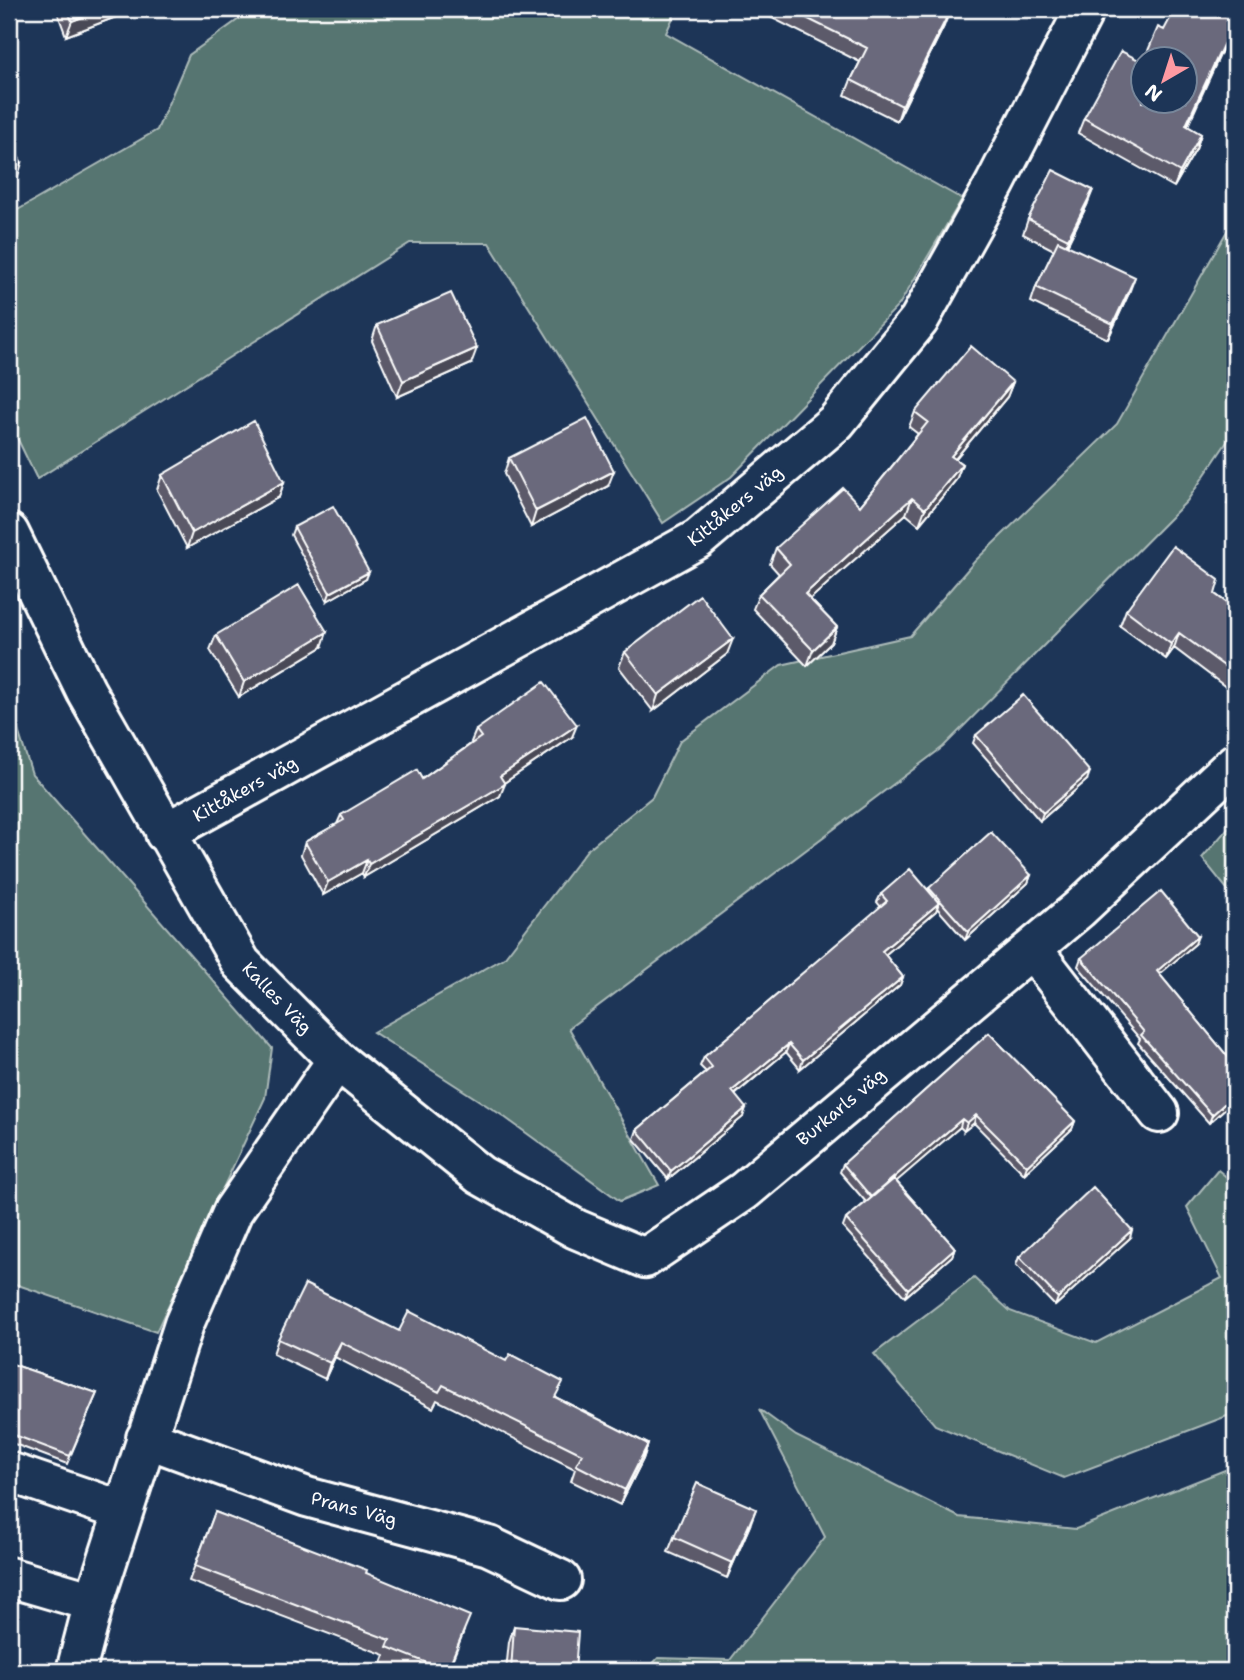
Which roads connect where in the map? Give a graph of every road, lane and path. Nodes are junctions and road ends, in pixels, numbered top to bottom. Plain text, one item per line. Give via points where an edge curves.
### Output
1 (1085, 9) edge
2 (9, 533) edge
3 (1235, 763) edge
4 (165, 833) junction
5 (1032, 949) junction
6 (337, 1060) junction
7 (1159, 1113) dead end
8 (645, 1258) joint
9 (146, 1438) junction
10 (9, 1472) edge
11 (123, 1511) junction
12 (9, 1577) edge
13 (561, 1580) dead end
14 (94, 1602) junction
15 (76, 1671) edge

1 - 4 street, Kittåkers väg via 919,320 836,422 698,539
2 - 4 street, Kalles Väg via 86,691
3 - 5 street, Burkarls väg
4 - 6 street, Kalles Väg via 242,963
5 - 7 street
5 - 8 street, Burkarls väg via 744,1191
6 - 8 street, Kalles Väg via 480,1175 576,1229
6 - 9 street via 233,1211 184,1324
9 - 11 street
9 - 13 street, Prans Väg via 307,1497 489,1546
10 - 11 street
11 - 14 street
12 - 14 street
14 - 15 street

